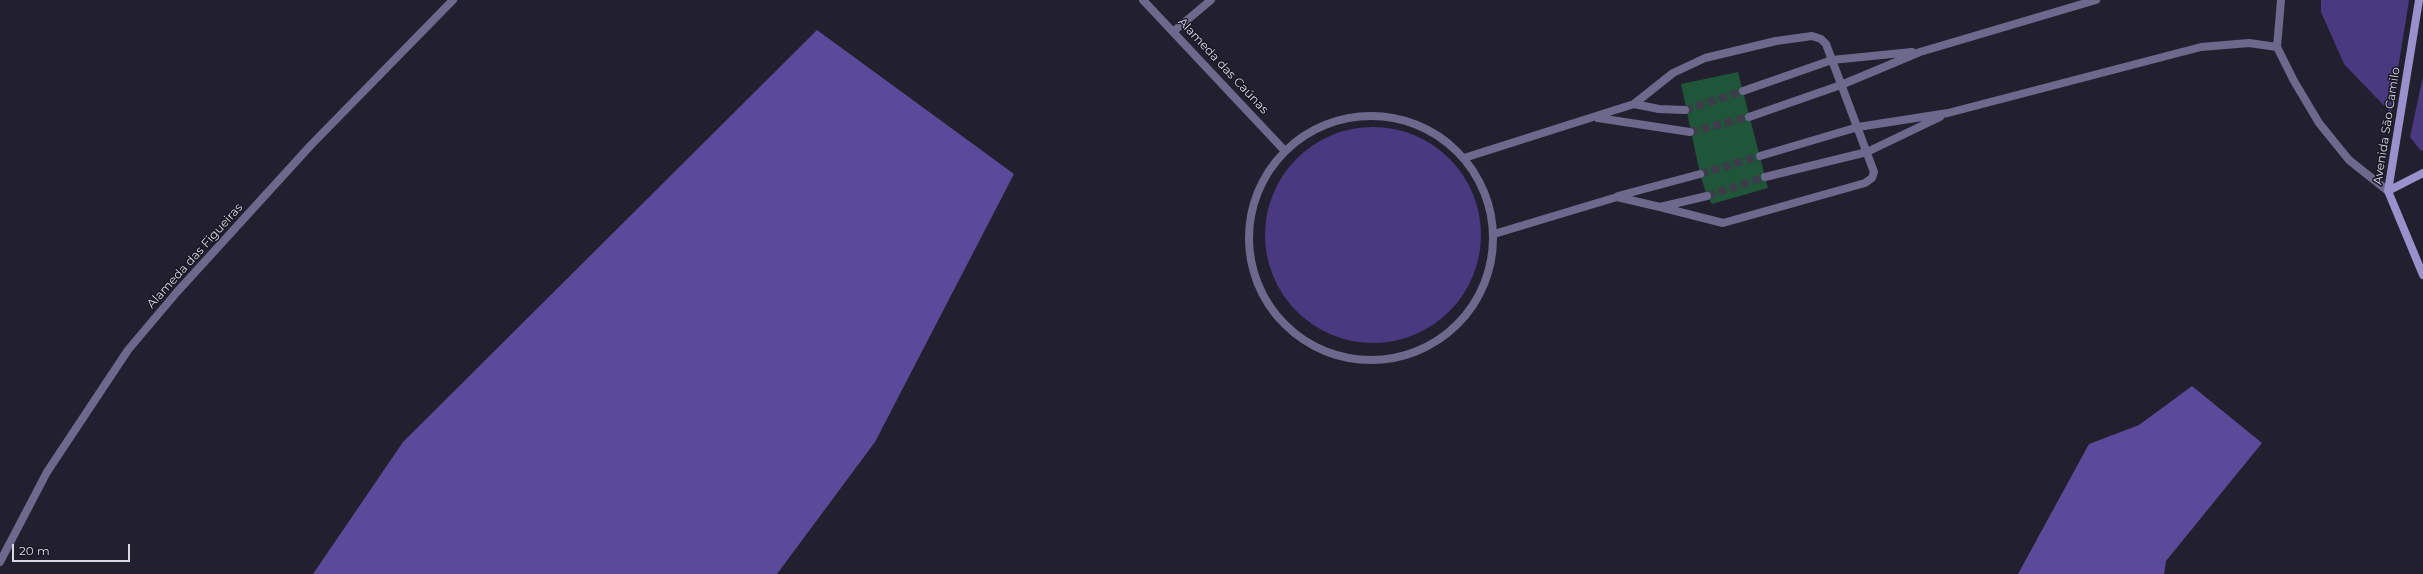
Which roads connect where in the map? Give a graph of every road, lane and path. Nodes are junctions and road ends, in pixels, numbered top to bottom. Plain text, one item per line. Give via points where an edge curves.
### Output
1 (452, 0) edge
2 (1143, 0) edge
3 (1211, 0) edge
4 (2096, 0) edge
5 (2281, 0) edge
6 (2419, 0) edge
7 (1174, 31) junction
8 (2277, 46) junction
9 (1920, 52) junction
10 (1832, 60) junction
11 (1841, 85) junction
12 (1743, 91) tunnel mouth
13 (1634, 104) junction
14 (1685, 110) tunnel mouth
15 (1948, 113) junction
16 (1749, 117) tunnel mouth
17 (1597, 118) junction
18 (1858, 127) junction
19 (1690, 132) tunnel mouth
20 (1284, 150) junction
21 (1866, 152) junction
22 (1760, 156) tunnel mouth
23 (1464, 158) junction
24 (2423, 173) edge
25 (1700, 174) tunnel mouth
26 (1765, 178) tunnel mouth
27 (2388, 191) junction
28 (1617, 196) junction
29 (1707, 196) tunnel mouth
30 (1660, 207) junction
31 (1494, 234) junction
32 (2423, 274) edge
33 (0, 562) edge

1 - 33 street, Alameda das Figueiras via 306,151 177,292 128,350 47,472
2 - 7 street, Alameda das Caúnas
3 - 7 street
4 - 9 street
5 - 8 street
6 - 27 main road, Avenida São Camilo
7 - 20 street, Alameda das Caúnas
8 - 15 street via 2249,43 2201,46
8 - 27 street via 2319,123 2349,160
9 - 10 street
9 - 11 street
10 - 11 street
10 - 12 street
10 - 13 street via 1826,44 1821,39 1812,36 1776,41 1705,58 1673,73
11 - 16 street
11 - 18 street
13 - 14 street via 1658,109
13 - 17 street
15 - 18 street
15 - 21 street
17 - 19 street
17 - 23 street
18 - 21 street
18 - 22 street
20 - 23 street via 1316,128 1353,116 1392,117 1431,131
20 - 31 street via 1261,182 1249,219 1250,258 1262,295 1286,326 1319,348 1358,360 1400,357 1438,341 1468,313 1488,276
21 - 26 street
21 - 30 street via 1874,172 1866,183 1802,202 1723,223
23 - 31 street via 1485,193
24 - 27 main road
25 - 28 street
27 - 32 main road, Avenida São Camilo
28 - 30 street
28 - 31 street
29 - 30 street

